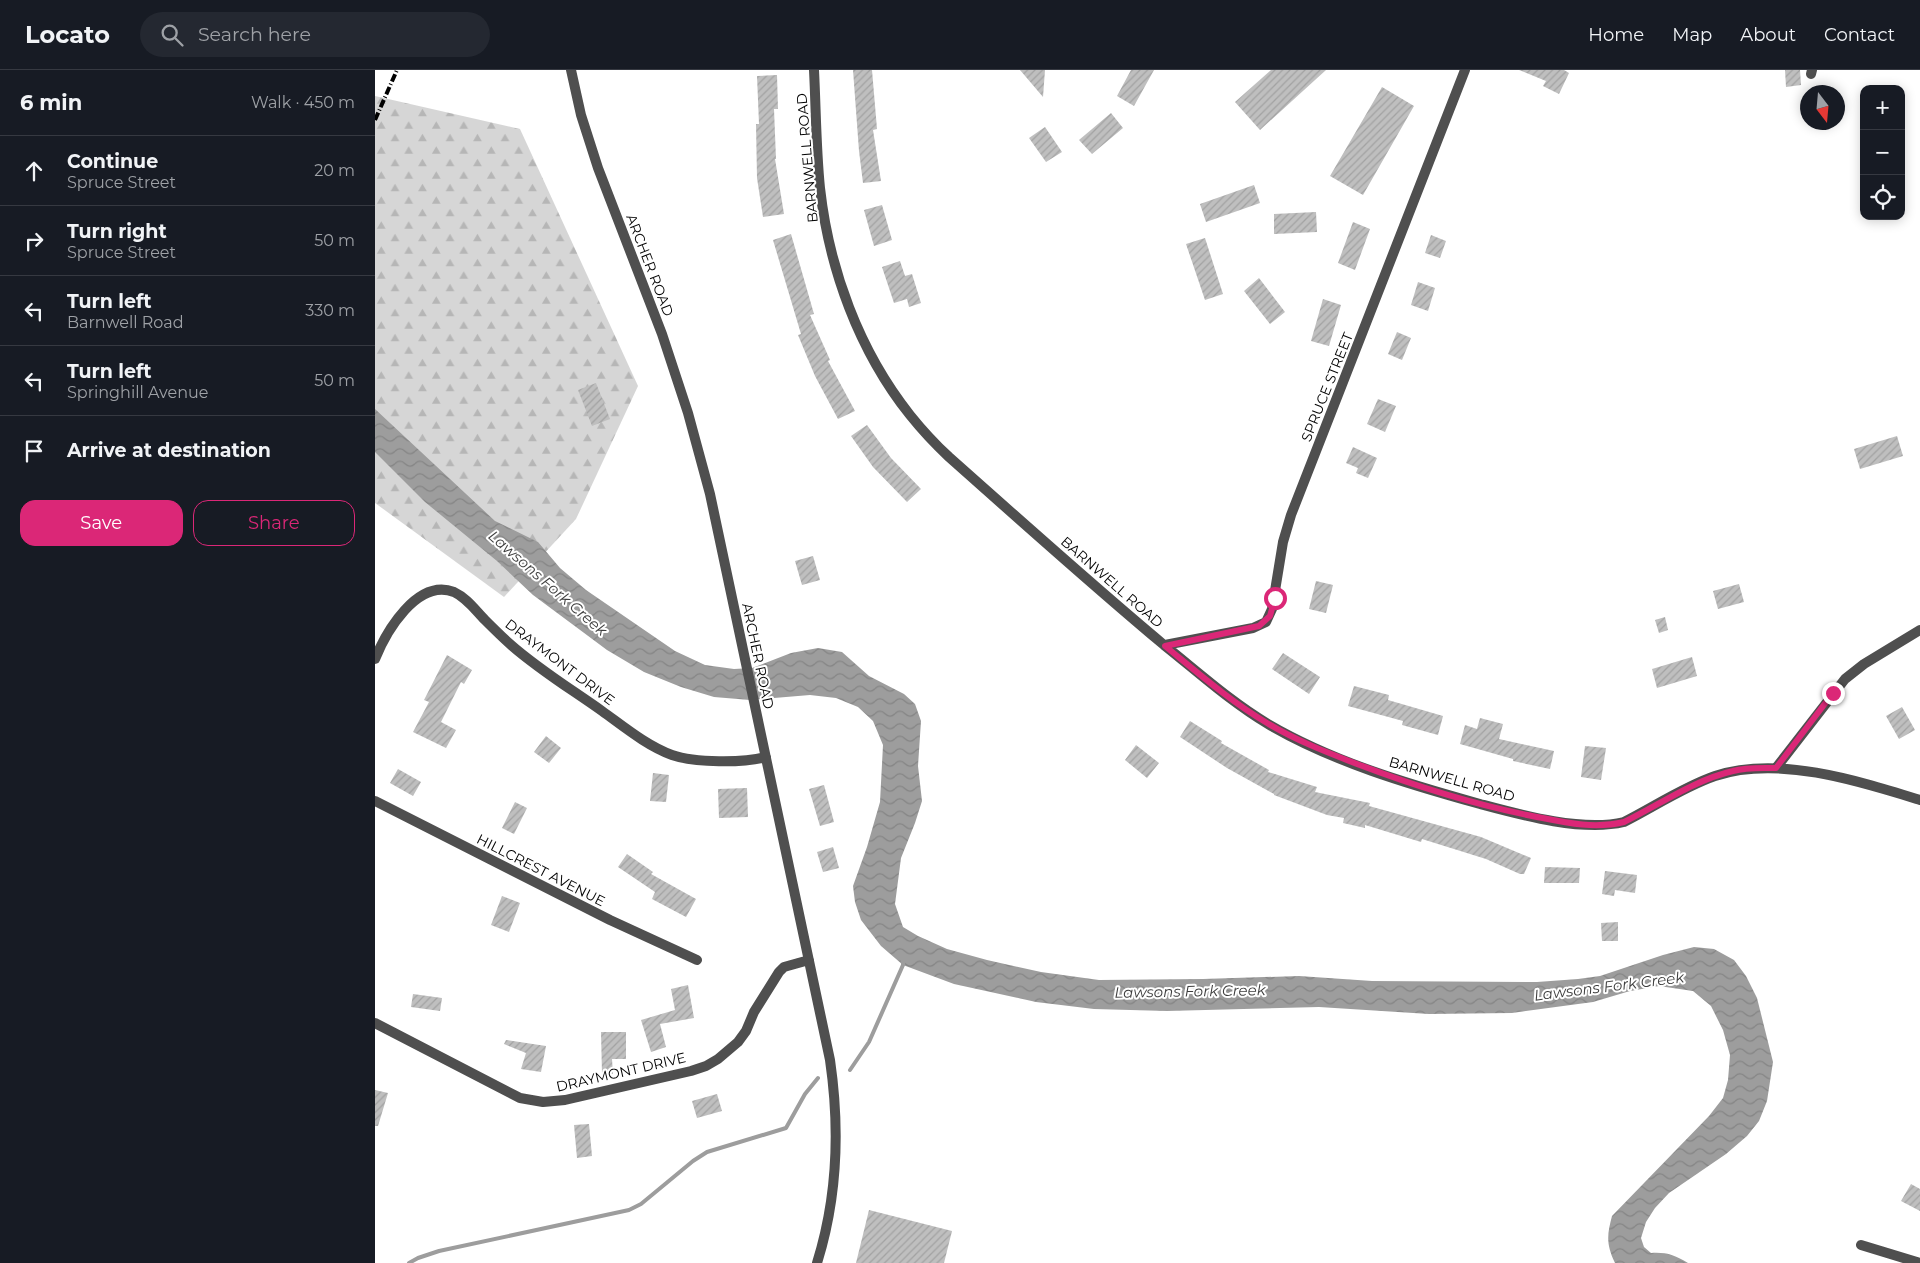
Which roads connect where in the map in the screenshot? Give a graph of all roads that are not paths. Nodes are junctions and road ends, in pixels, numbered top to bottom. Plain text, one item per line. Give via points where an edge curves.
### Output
1 (571, 70) edge
2 (814, 70) edge
3 (1465, 70) edge
4 (1920, 630) edge
5 (1165, 646) junction
6 (375, 659) edge
7 (766, 757) junction
8 (1776, 768) junction
9 (1920, 800) edge
10 (375, 801) edge
11 (697, 960) dead end
12 (809, 960) junction
13 (375, 1023) edge
14 (1861, 1245) dead end
15 (1920, 1262) edge
16 (817, 1263) edge

1 - 7 street, ARCHER ROAD via 598,168 662,334 688,413 710,494
2 - 5 street, BARNWELL ROAD via 820,188 833,255 855,320 886,381 914,420 949,457
3 - 5 street, SPRUCE STREET via 1291,515 1270,616 1253,628
4 - 8 street via 1863,664 1845,679
5 - 8 street, BARNWELL ROAD via 1242,707 1295,738 1380,773 1442,793 1570,824 1609,826 1624,822 1714,776 1734,770
6 - 7 street, DRAYMONT DRIVE via 391,628 417,598 431,591 453,592 512,645 664,752 685,758 739,761
7 - 12 street, ARCHER ROAD
8 - 9 street, BARNWELL ROAD via 1843,778
10 - 11 street, HILLCREST AVENUE via 610,920
12 - 13 street, DRAYMONT DRIVE via 784,967 779,972 746,1031 718,1060 691,1071 565,1100 543,1102 520,1098
12 - 16 street, ARCHER ROAD via 830,1060 837,1125 834,1188
14 - 15 street

